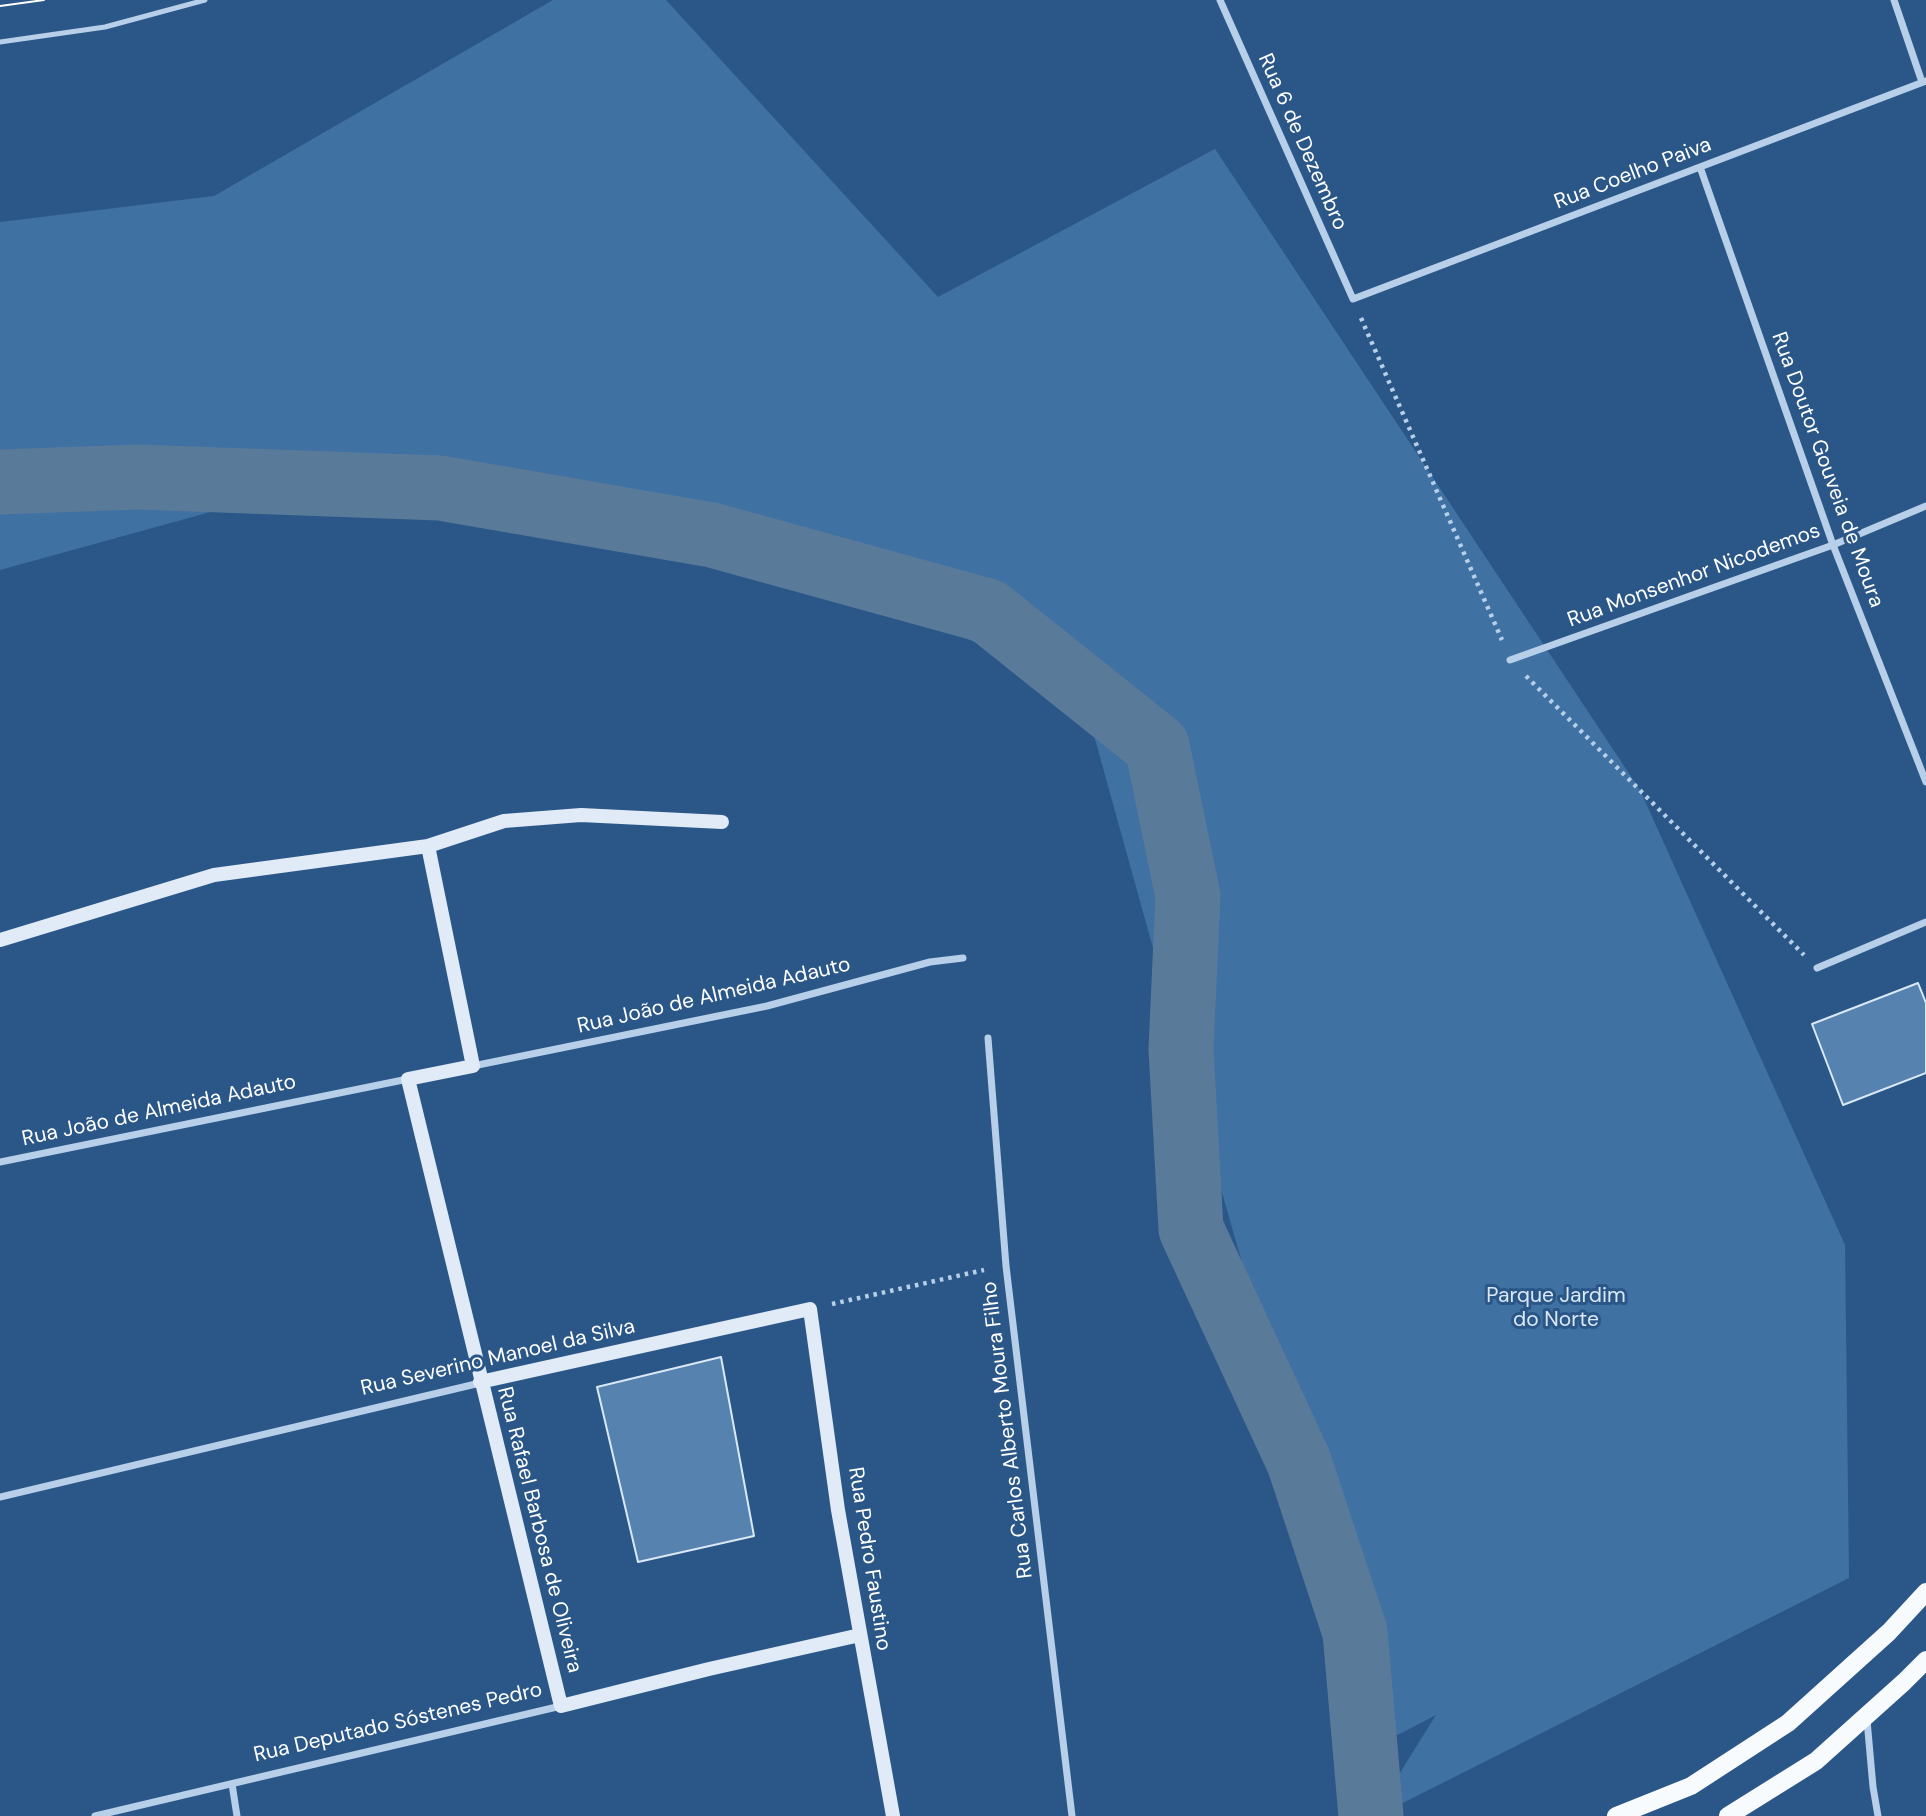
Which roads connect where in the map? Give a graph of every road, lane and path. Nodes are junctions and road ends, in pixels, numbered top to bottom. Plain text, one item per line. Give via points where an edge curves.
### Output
1 (205, 0) edge
2 (1220, 0) edge
3 (1894, 0) edge
4 (0, 42) edge
5 (1924, 81) edge
6 (1700, 167) junction
7 (1353, 299) joint
8 (1926, 506) edge
9 (1833, 545) junction
10 (1510, 660) dead end
11 (1926, 782) edge
12 (722, 822) dead end
13 (428, 846) junction
14 (1926, 922) edge
15 (0, 940) edge
16 (962, 958) dead end
17 (1816, 968) dead end
18 (988, 1038) dead end
19 (473, 1066) junction
20 (408, 1079) junction
21 (0, 1162) edge
22 (1006, 1266) junction
23 (810, 1309) junction
24 (480, 1382) junction
25 (0, 1497) edge
26 (1926, 1592) edge
27 (860, 1635) junction
28 (1926, 1660) edge
29 (561, 1706) junction
30 (1867, 1715) junction
31 (232, 1784) junction
32 (95, 1816) edge
33 (237, 1816) edge
34 (893, 1816) edge
35 (1072, 1816) edge
36 (1616, 1816) edge
37 (1728, 1816) edge
38 (1878, 1816) edge

1 - 4 lane via 105,27
2 - 7 street, Rua 6 de Dezembro
3 - 5 street
5 - 6 street, Rua Coelho Paiva
6 - 7 street, Rua Coelho Paiva
6 - 9 street, Rua Doutor Gouveia de Moura
8 - 9 street, Rua Monsenhor Nicodemos
9 - 10 street, Rua Monsenhor Nicodemos
9 - 11 street, Rua Doutor Gouveia de Moura
12 - 13 street via 581,815 504,821
13 - 15 street via 214,875
13 - 19 street
14 - 17 street
16 - 19 street, Rua João de Almeida Adauto via 930,962 767,1006
18 - 22 street, Rua Carlos Alberto Moura Filho
19 - 20 street
20 - 21 street, Rua João de Almeida Adauto
20 - 24 street, Rua Rafael Barbosa de Oliveira
22 - 23 path
22 - 35 street, Rua Carlos Alberto Moura Filho
23 - 24 street, Rua Severino Manoel da Silva
23 - 27 street, Rua Pedro Faustino
24 - 25 street, Rua Severino Manoel da Silva
24 - 29 street, Rua Rafael Barbosa de Oliveira
26 - 36 main road via 1889,1632 1788,1723 1690,1786
27 - 29 street, Rua Deputado Sóstenes Pedro
27 - 34 street, Rua Pedro Faustino
28 - 30 main road
29 - 31 street, Rua Deputado Sóstenes Pedro
30 - 37 main road via 1815,1761
30 - 38 street
31 - 32 street, Rua Deputado Sóstenes Pedro
31 - 33 street, Rua Deputado Sóstenes Pedro

